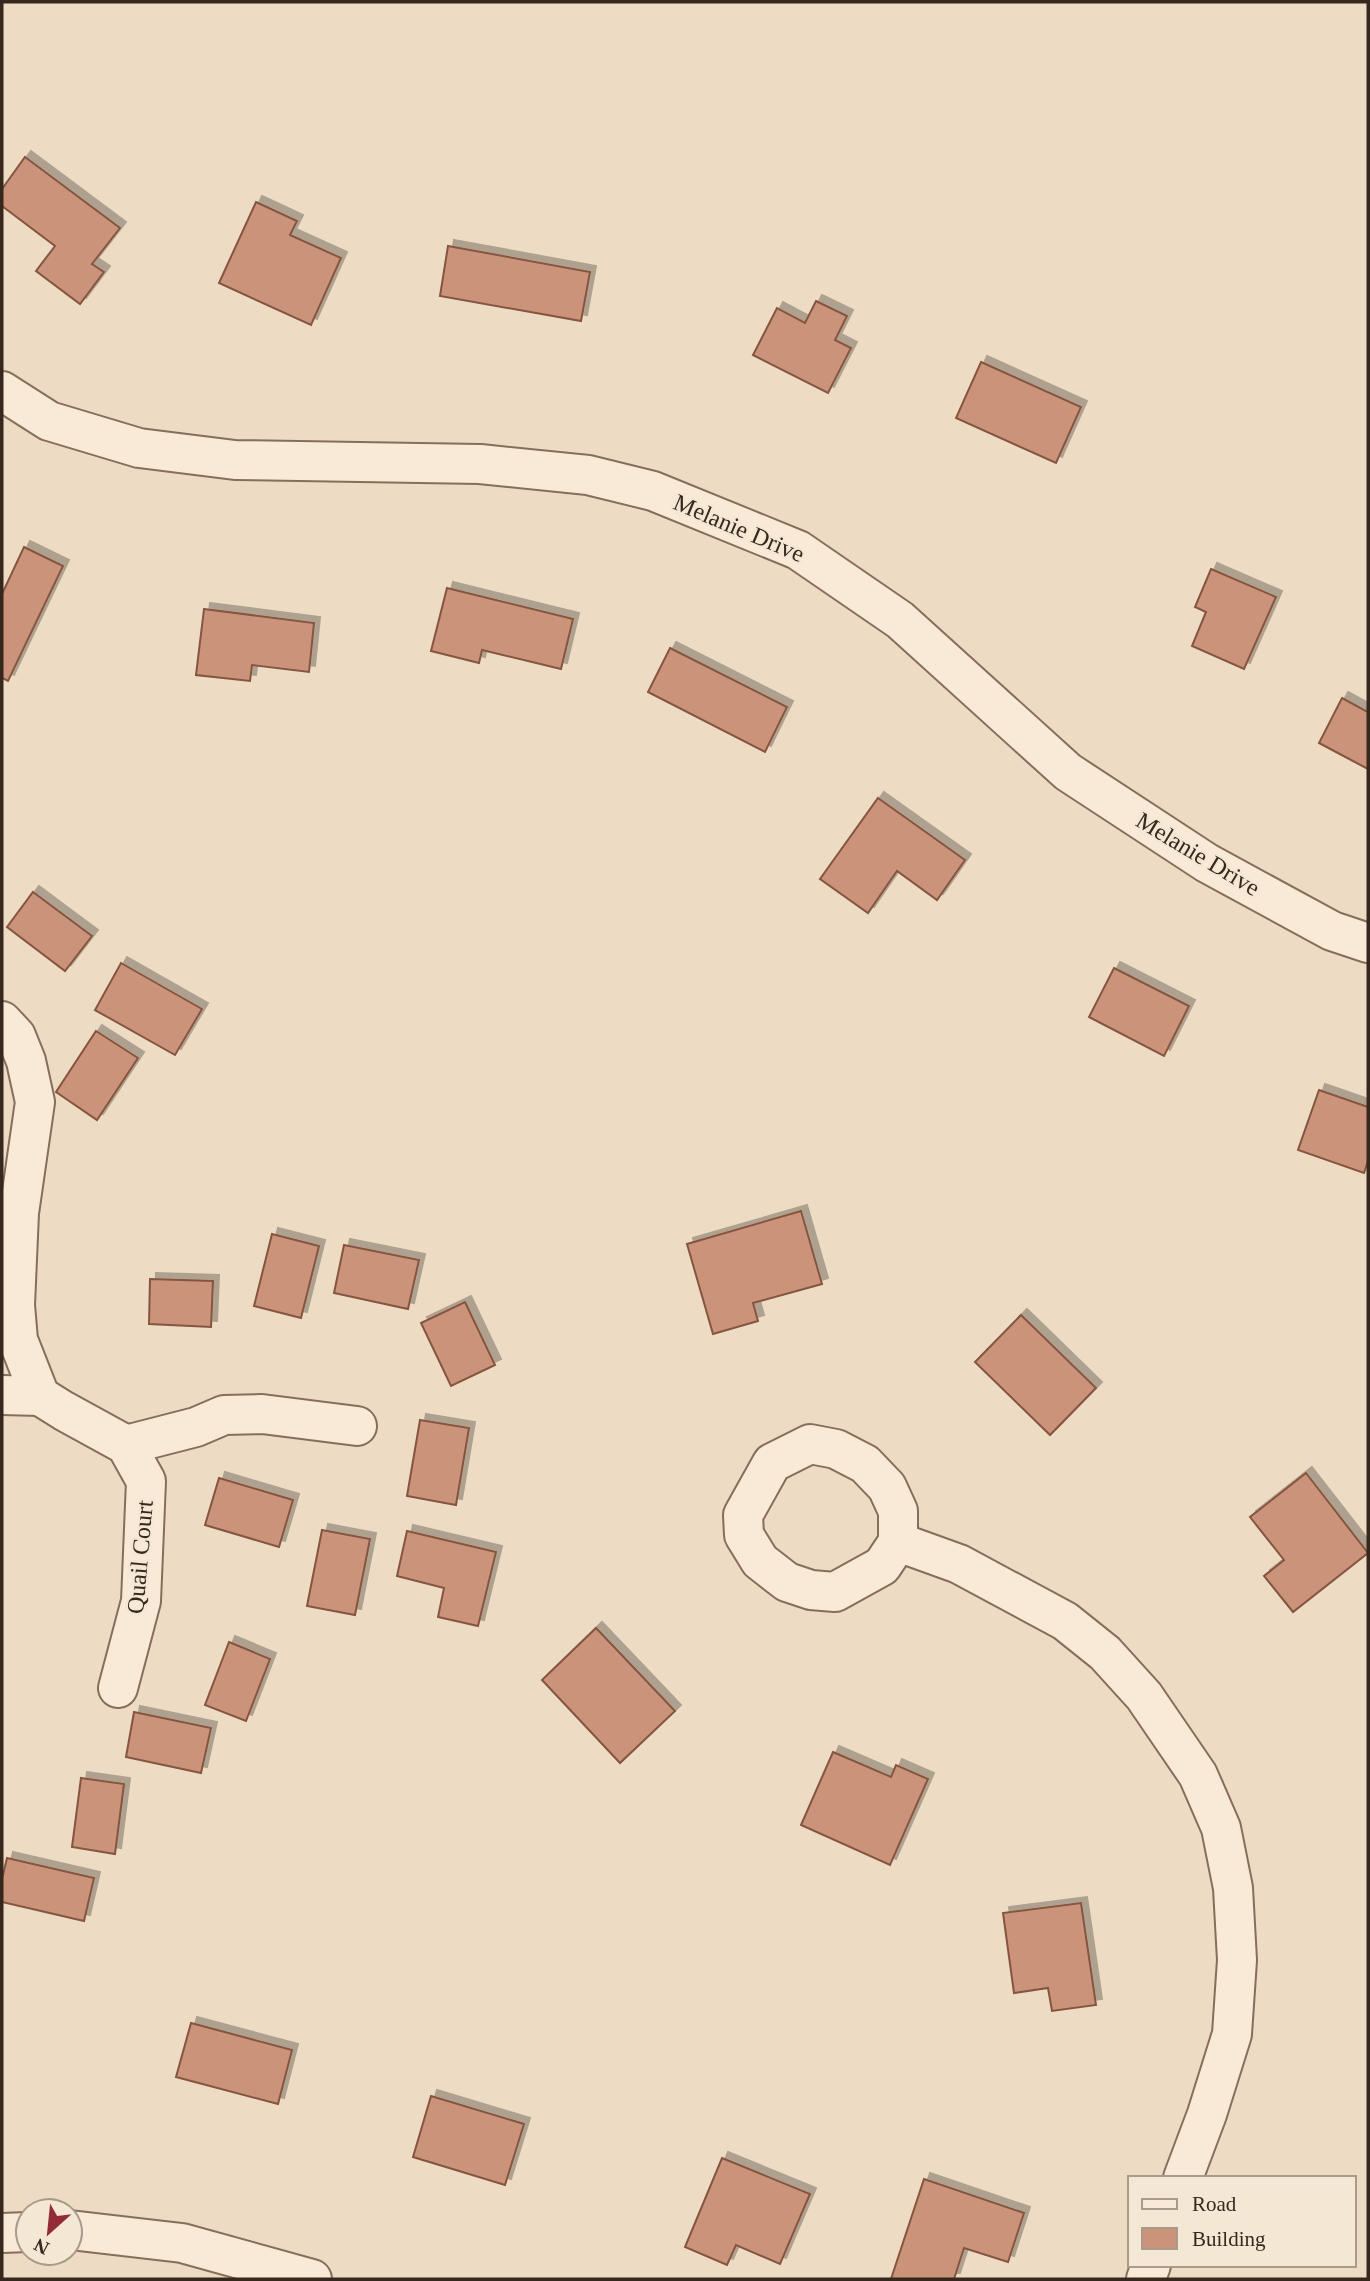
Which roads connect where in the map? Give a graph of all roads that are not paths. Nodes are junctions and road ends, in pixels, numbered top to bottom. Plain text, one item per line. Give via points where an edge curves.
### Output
1 (2, 391) edge
2 (1368, 943) edge
3 (2, 1021) edge
4 (10, 1215) edge
5 (2, 1395) edge
6 (40, 1396) junction
7 (357, 1426) dead end
8 (126, 1445) junction
9 (898, 1542) dead end
10 (118, 1688) dead end
11 (1184, 2176) edge
12 (84, 2232) edge
13 (312, 2279) edge

1 - 2 street, Melanie Drive via 49,421 139,449 235,460 481,464 588,475 653,491 798,550 901,620 1068,772 1207,863 1332,931
3 - 4 street via 16,1037 26,1060 35,1102
4 - 6 street via 18,1340
5 - 6 street
6 - 8 street
7 - 8 street via 262,1414 224,1415
8 - 10 street, Quail Court via 146,1481 141,1601
9 - 11 street via 959,1564 1065,1621 1105,1653 1144,1696 1198,1775 1221,1828 1233,1888 1237,1960 1232,2034
12 - 13 street via 182,2243

